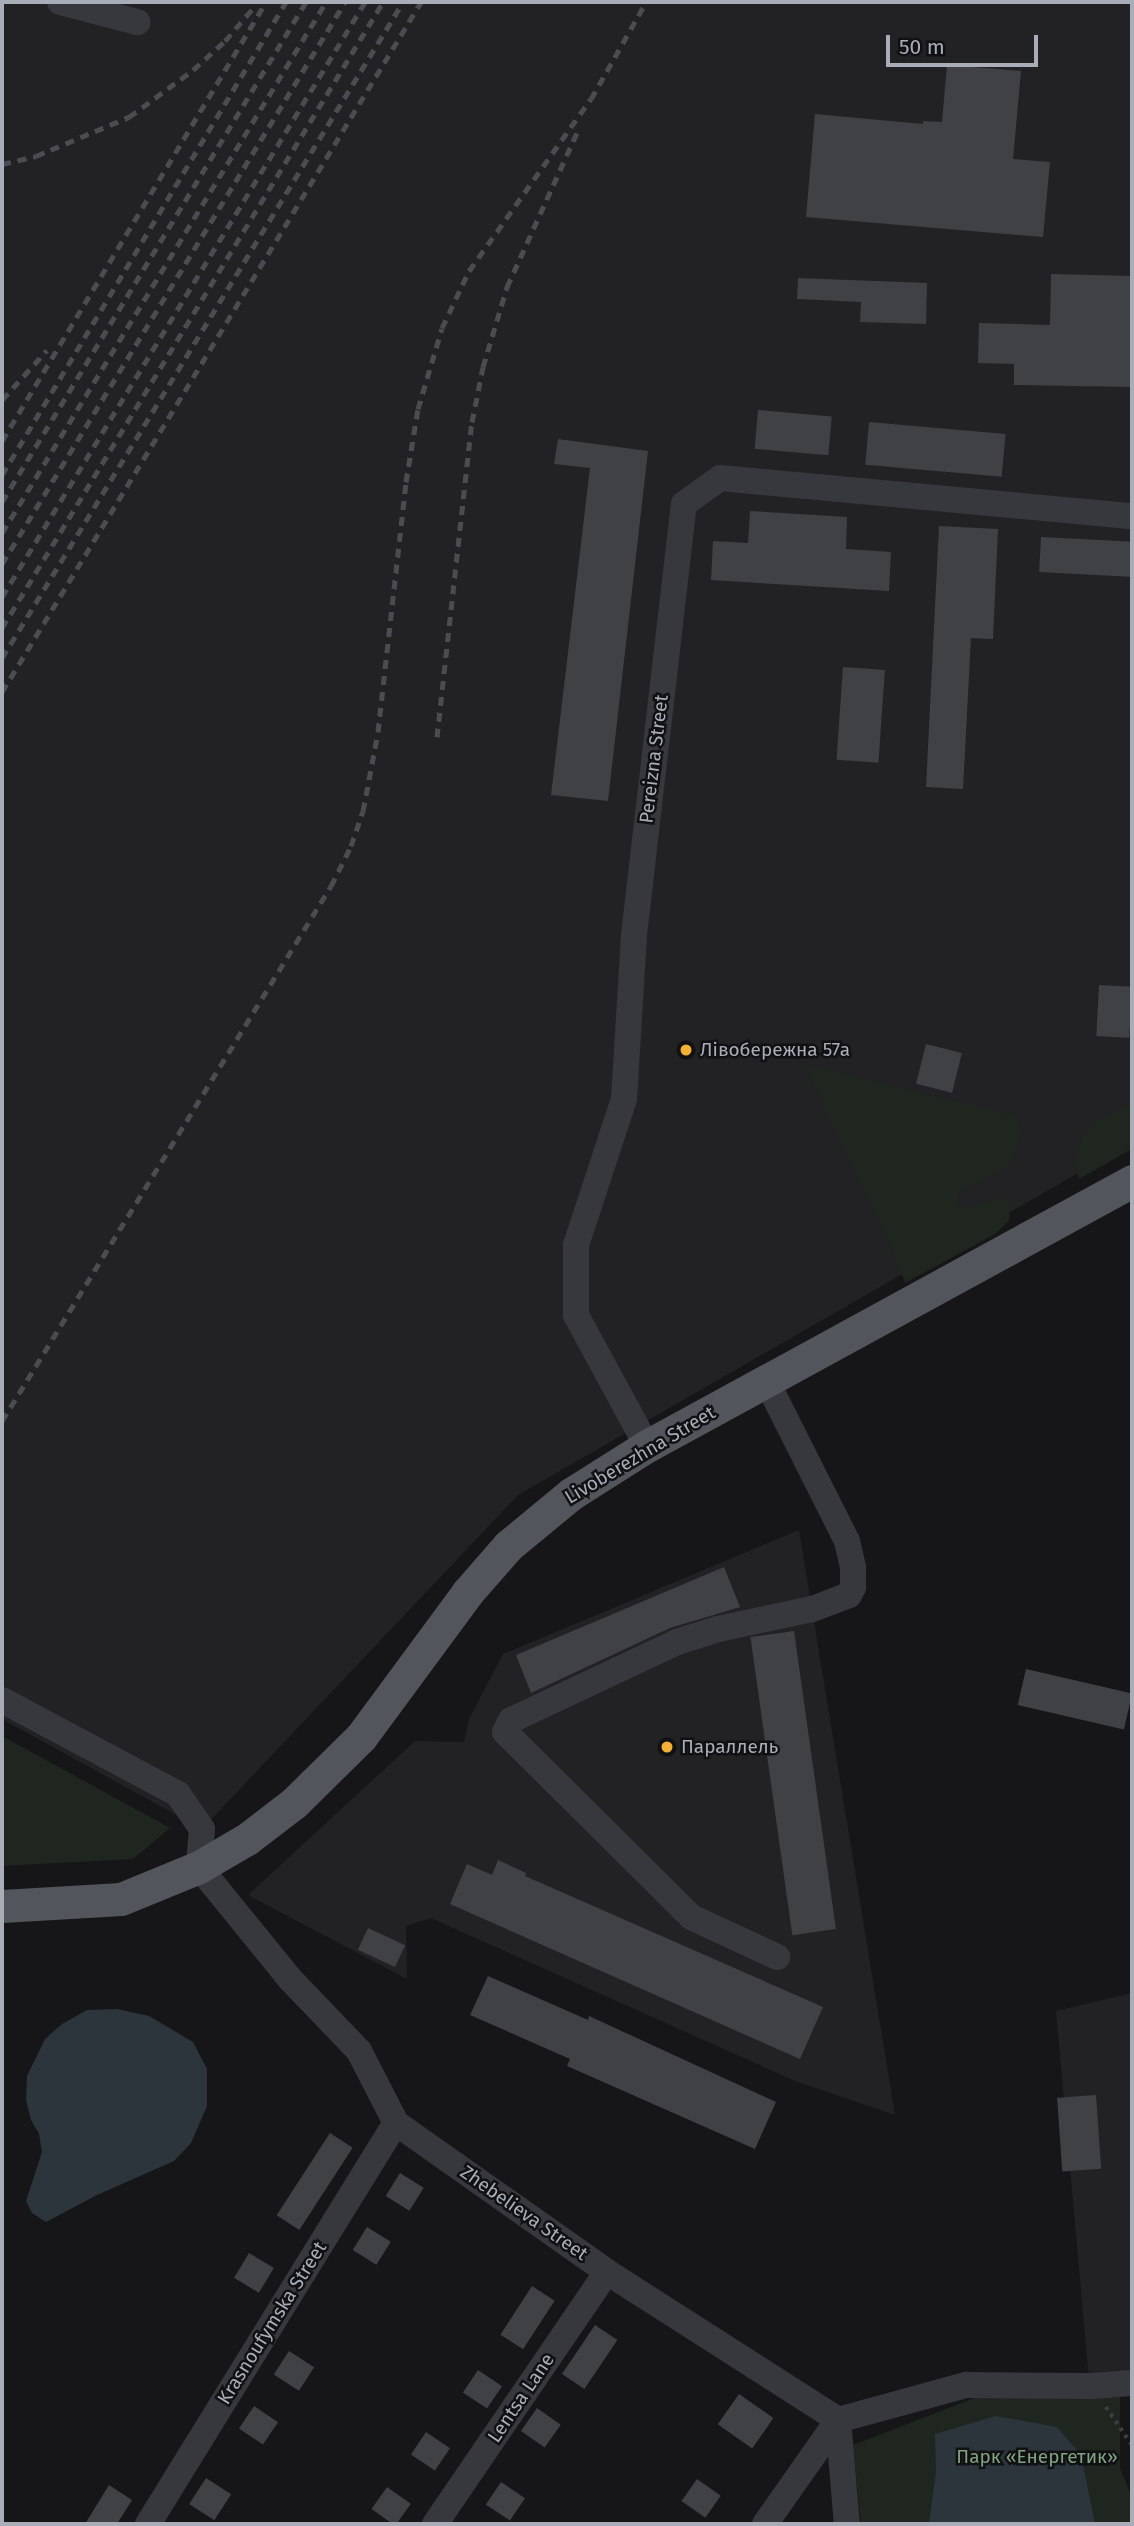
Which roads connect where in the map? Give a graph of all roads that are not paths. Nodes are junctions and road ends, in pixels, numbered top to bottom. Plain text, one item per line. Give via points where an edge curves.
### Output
1 (60, 2) edge
2 (137, 22) dead end
3 (1132, 516) edge
4 (1132, 1181) edge
5 (767, 1382) junction
6 (647, 1446) junction
7 (2, 1700) edge
8 (199, 1867) junction
9 (2, 1906) edge
10 (777, 1957) dead end
11 (396, 2123) junction
12 (607, 2272) junction
13 (1132, 2383) edge
14 (838, 2420) junction
15 (148, 2524) edge
16 (435, 2524) edge
17 (765, 2524) edge
18 (847, 2524) edge

1 - 2 street
3 - 6 street, Pereizna Street via 720,478 684,504 634,935 624,1099 576,1245 576,1315
4 - 5 main road, Livoberezhna Street
5 - 6 main road, Livoberezhna Street
5 - 10 street via 847,1541 853,1567 849,1595 812,1609 677,1642 511,1720 505,1732 691,1917
6 - 8 main road, Livoberezhna Street via 571,1494 508,1546 467,1593 361,1737 294,1803 247,1839
7 - 8 street via 178,1794 202,1829
8 - 9 main road, Livoberezhna Street via 121,1899
8 - 11 street, Zhebelieva Street via 290,1979 359,2051
11 - 12 street, Zhebelieva Street
11 - 15 street, Krasnoufymska Street
12 - 14 street, Zhebelieva Street
12 - 16 street, Lentsa Lane
13 - 14 street via 966,2385
14 - 17 street
14 - 18 street

